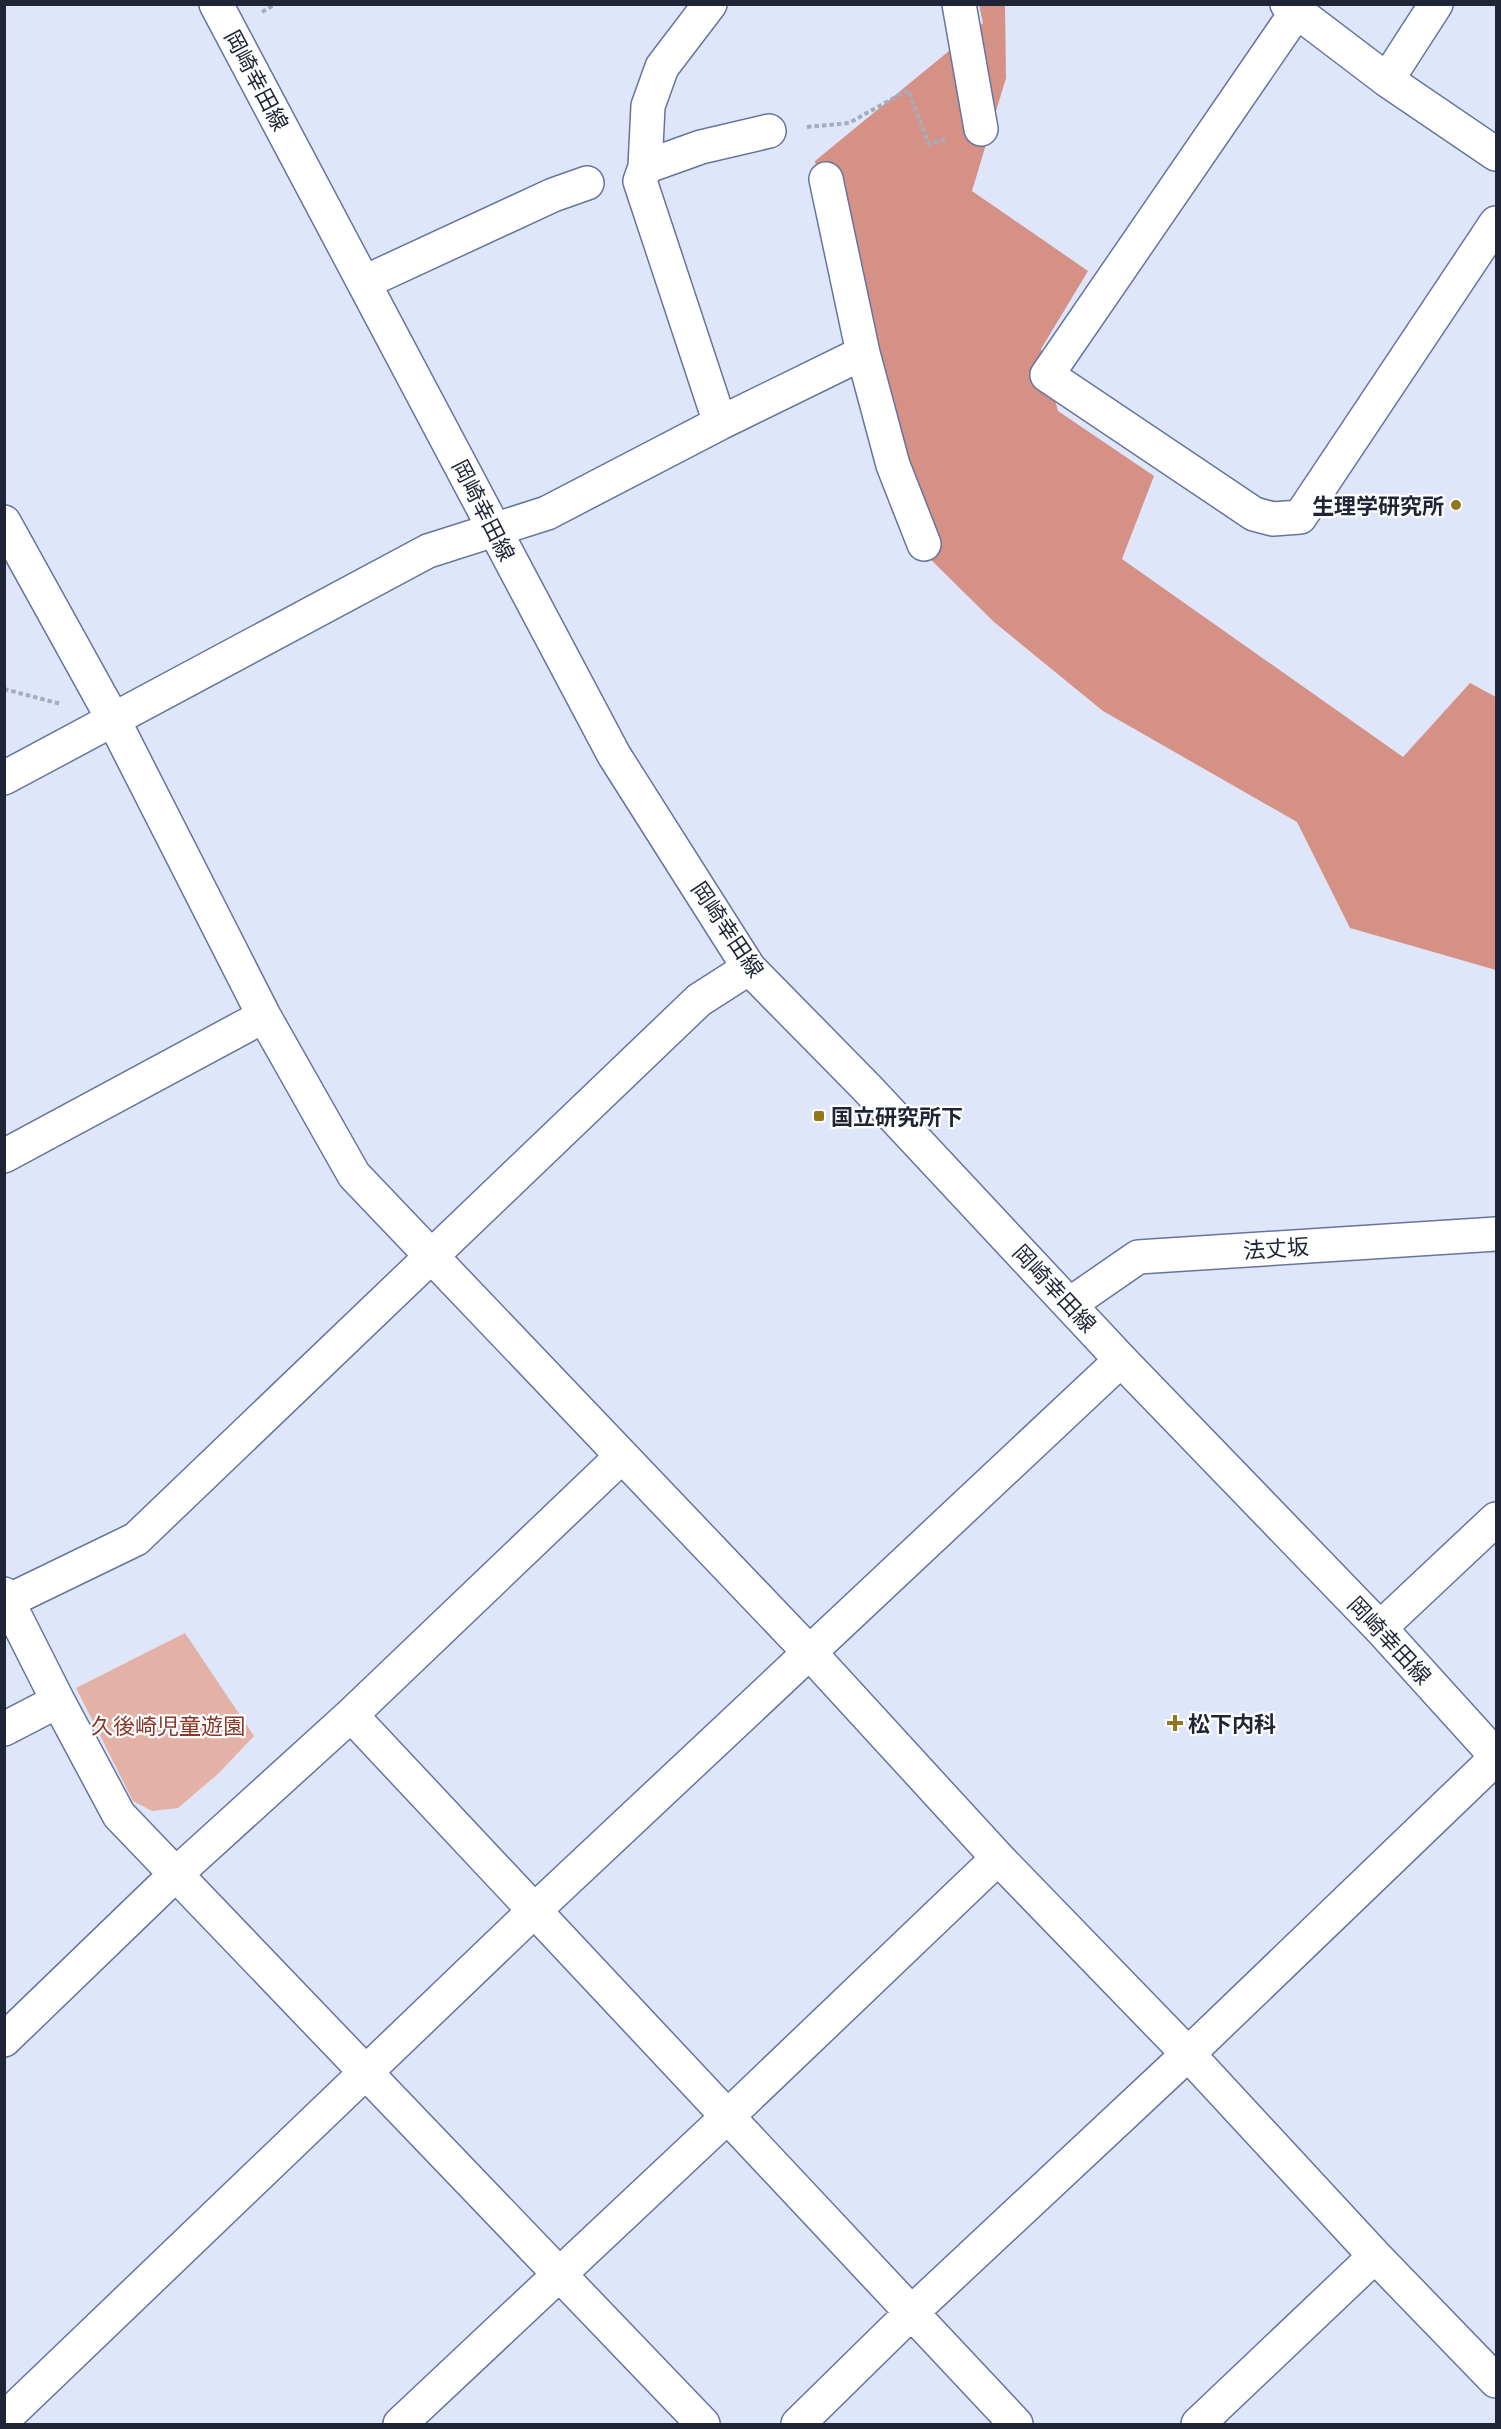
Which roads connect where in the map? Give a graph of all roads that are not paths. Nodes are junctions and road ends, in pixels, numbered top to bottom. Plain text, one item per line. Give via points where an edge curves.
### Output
1 (216, 4) edge
2 (710, 4) edge
3 (959, 4) edge
4 (1436, 4) edge
5 (1292, 8) edge
6 (1387, 80) junction
7 (981, 129) road end
8 (769, 131) dead end
9 (1497, 154) edge
10 (645, 167) junction
11 (826, 179) dead end
12 (587, 183) dead end
13 (1497, 223) edge
14 (365, 282) junction
15 (863, 353) junction
16 (720, 423) junction
17 (4, 522) edge
18 (494, 530) junction
19 (924, 544) dead end
20 (113, 719) junction
21 (4, 778) edge
22 (749, 968) junction
23 (264, 1016) junction
24 (4, 1156) edge
25 (1497, 1234) edge
26 (432, 1257) junction
27 (1070, 1304) junction
28 (1121, 1360) junction
29 (621, 1457) junction
30 (1497, 1519) edge
31 (6, 1597) edge
32 (1380, 1628) junction
33 (810, 1653) junction
34 (58, 1701) junction
35 (351, 1715) junction
36 (4, 1729) edge
37 (1497, 1757) edge
38 (998, 1858) junction
39 (176, 1874) junction
40 (535, 1910) junction
41 (4, 2040) edge
42 (1188, 2055) junction
43 (365, 2074) junction
44 (728, 2116) junction
45 (1375, 2256) junction
46 (558, 2275) junction
47 (911, 2313) junction
48 (1497, 2381) edge
49 (4, 2419) edge
50 (400, 2424) edge
51 (703, 2424) edge
52 (798, 2424) edge
53 (1016, 2424) edge
54 (1198, 2424) edge

1 - 14 street, 岡崎幸田線
2 - 10 street via 662,67 648,106
3 - 7 street
4 - 6 street
5 - 6 street
5 - 13 street via 1047,375 1254,514 1273,519 1300,517
6 - 9 street
8 - 10 street via 701,147
10 - 16 street via 640,181
11 - 15 street
12 - 14 street
14 - 18 street, 岡崎幸田線
15 - 16 street
15 - 19 street via 893,465
16 - 18 street via 547,513
17 - 20 street
18 - 20 street via 428,551
18 - 22 street, 岡崎幸田線 via 614,755
20 - 21 street
20 - 23 street
22 - 26 street via 699,1000
22 - 27 street, 岡崎幸田線
23 - 24 street
23 - 26 street via 354,1175
25 - 27 street, 法丈坂 via 1138,1257
26 - 29 street
26 - 31 street via 136,1539
27 - 28 street, 岡崎幸田線
28 - 32 street, 岡崎幸田線
28 - 33 street
29 - 33 street
29 - 35 street
30 - 32 street
31 - 34 street
32 - 37 street, 岡崎幸田線
33 - 38 street
33 - 40 street
34 - 36 street
34 - 39 street via 119,1815
35 - 39 street
35 - 40 street
37 - 42 street
38 - 42 street
38 - 44 street
39 - 41 street
39 - 43 street
40 - 43 street
40 - 44 street
42 - 45 street
42 - 47 street
43 - 46 street
43 - 49 street
44 - 46 street
44 - 47 street
45 - 48 street
45 - 54 street
46 - 50 street
46 - 51 street
47 - 52 street
47 - 53 street

